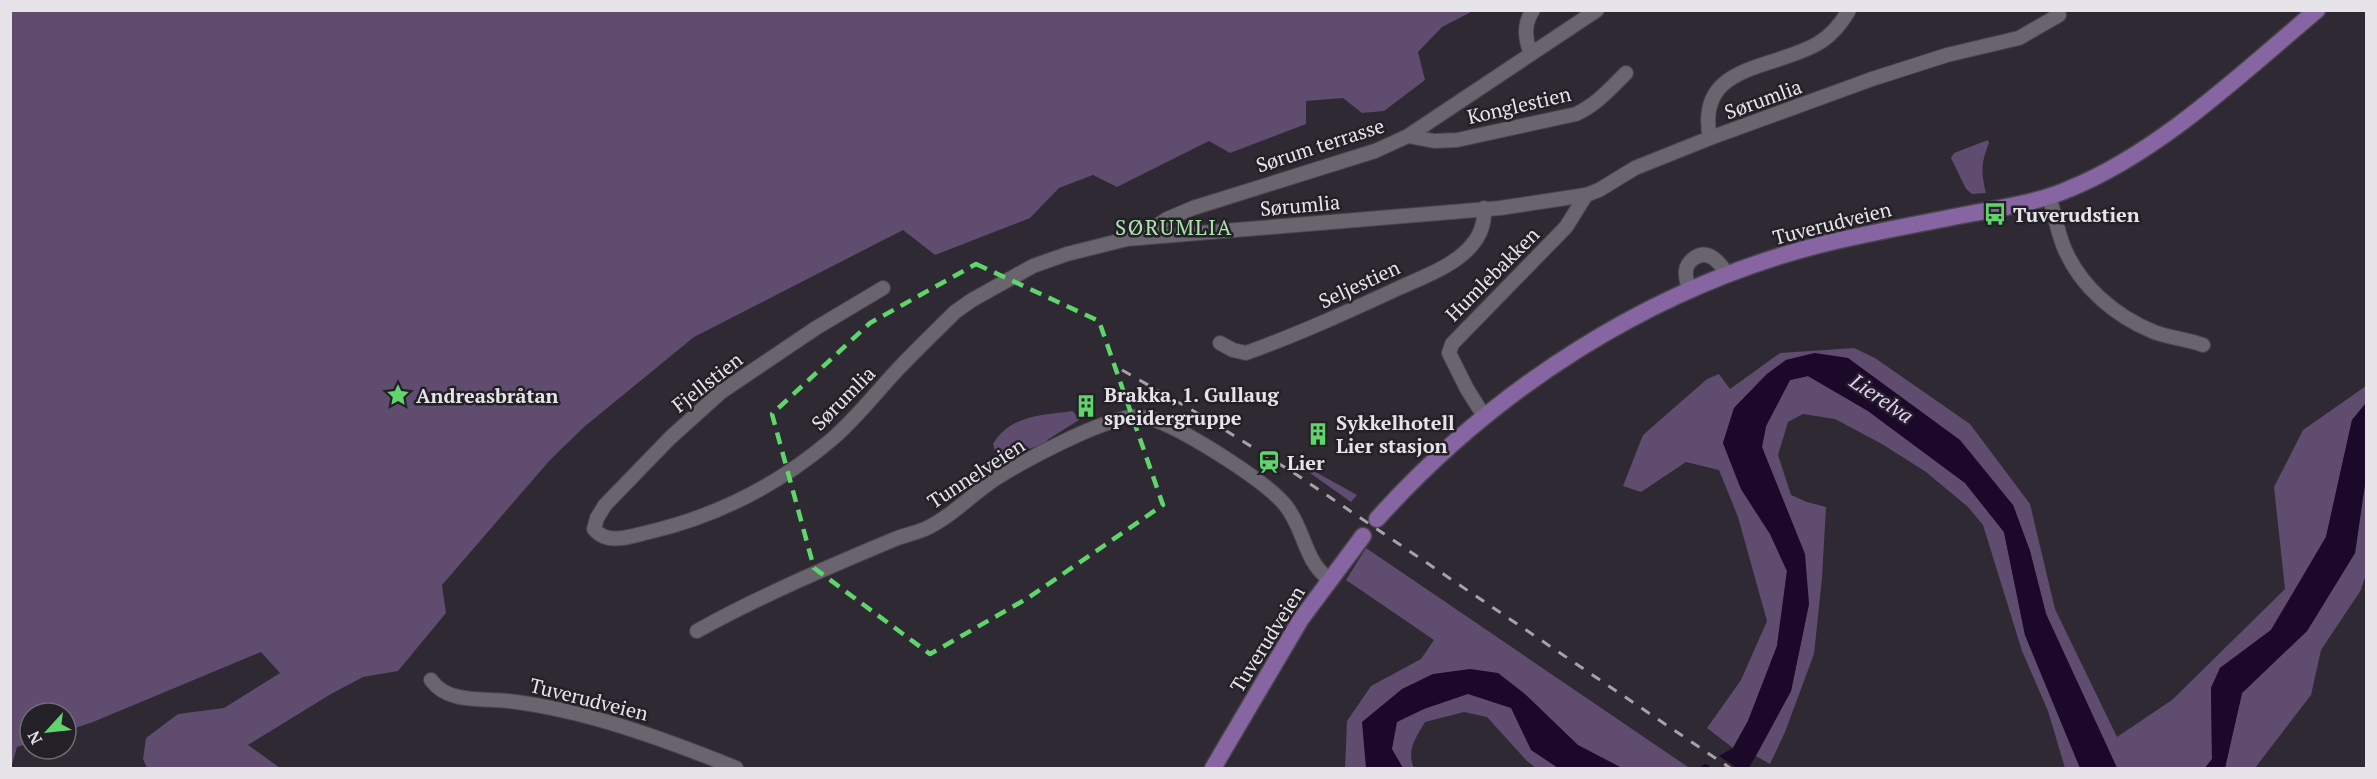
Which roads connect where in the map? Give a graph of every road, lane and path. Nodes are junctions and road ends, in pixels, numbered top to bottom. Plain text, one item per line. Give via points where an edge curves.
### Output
1 (1533, 10) edge
2 (1597, 10) edge
3 (1849, 10) edge
4 (2317, 10) edge
5 (2058, 15) dead end
6 (1531, 54) junction
7 (1626, 73) dead end
8 (1408, 136) junction
9 (1710, 138) junction
10 (1586, 195) junction
11 (2049, 196) junction
12 (1484, 208) junction
13 (1137, 239) junction
14 (1728, 274) junction
15 (883, 288) dead end
16 (1689, 291) junction
17 (1220, 343) dead end
18 (2203, 345) dead end
19 (1484, 416) junction
20 (1377, 519) dead end
21 (1363, 536) dead end
22 (604, 538) joint
23 (1329, 579) junction
24 (697, 631) dead end
25 (431, 680) dead end
26 (736, 768) edge
27 (1213, 768) edge

1 - 6 street via 1525,32
2 - 6 street, Sørum terrasse
3 - 9 street via 1817,44 1724,82 1713,95 1708,110
4 - 11 main road, Tuverudveien via 2143,150 2097,177
5 - 9 street, Sørumlia via 2019,38 1872,79
6 - 8 street, Sørum terrasse
7 - 8 street, Konglestien via 1601,98 1576,114 1457,140
8 - 13 street, Sørum terrasse via 1375,151 1193,208
9 - 10 street, Sørumlia via 1635,168
10 - 12 street, Sørumlia
10 - 19 street, Humlebakken via 1566,227 1452,344 1449,353
11 - 14 main road, Tuverudveien via 1823,244
11 - 18 street via 2069,258 2098,297 2154,332
12 - 13 street, Sørumlia
12 - 17 street, Seljestien via 1484,224 1478,238 1446,265 1325,322 1246,353
13 - 22 street, Sørumlia via 1067,254 1033,266 972,300 955,312 832,440 748,496 678,525
14 - 16 main road, Tuverudveien
14 - 16 street via 1714,258 1696,257 1686,271
15 - 22 street, Fjellstien via 757,367 695,414 605,505 594,529
16 - 19 main road, Tuverudveien via 1594,340
19 - 20 main road, Tuverudveien via 1416,476
21 - 23 main road, Tuverudveien
23 - 24 street, Tunnelveien via 1311,560 1287,507 1261,484 1159,422 1129,417 1100,427 996,478 925,529 815,573
23 - 27 main road, Tuverudveien
25 - 26 street, Tuverudveien via 463,698 532,704 572,714 650,736

